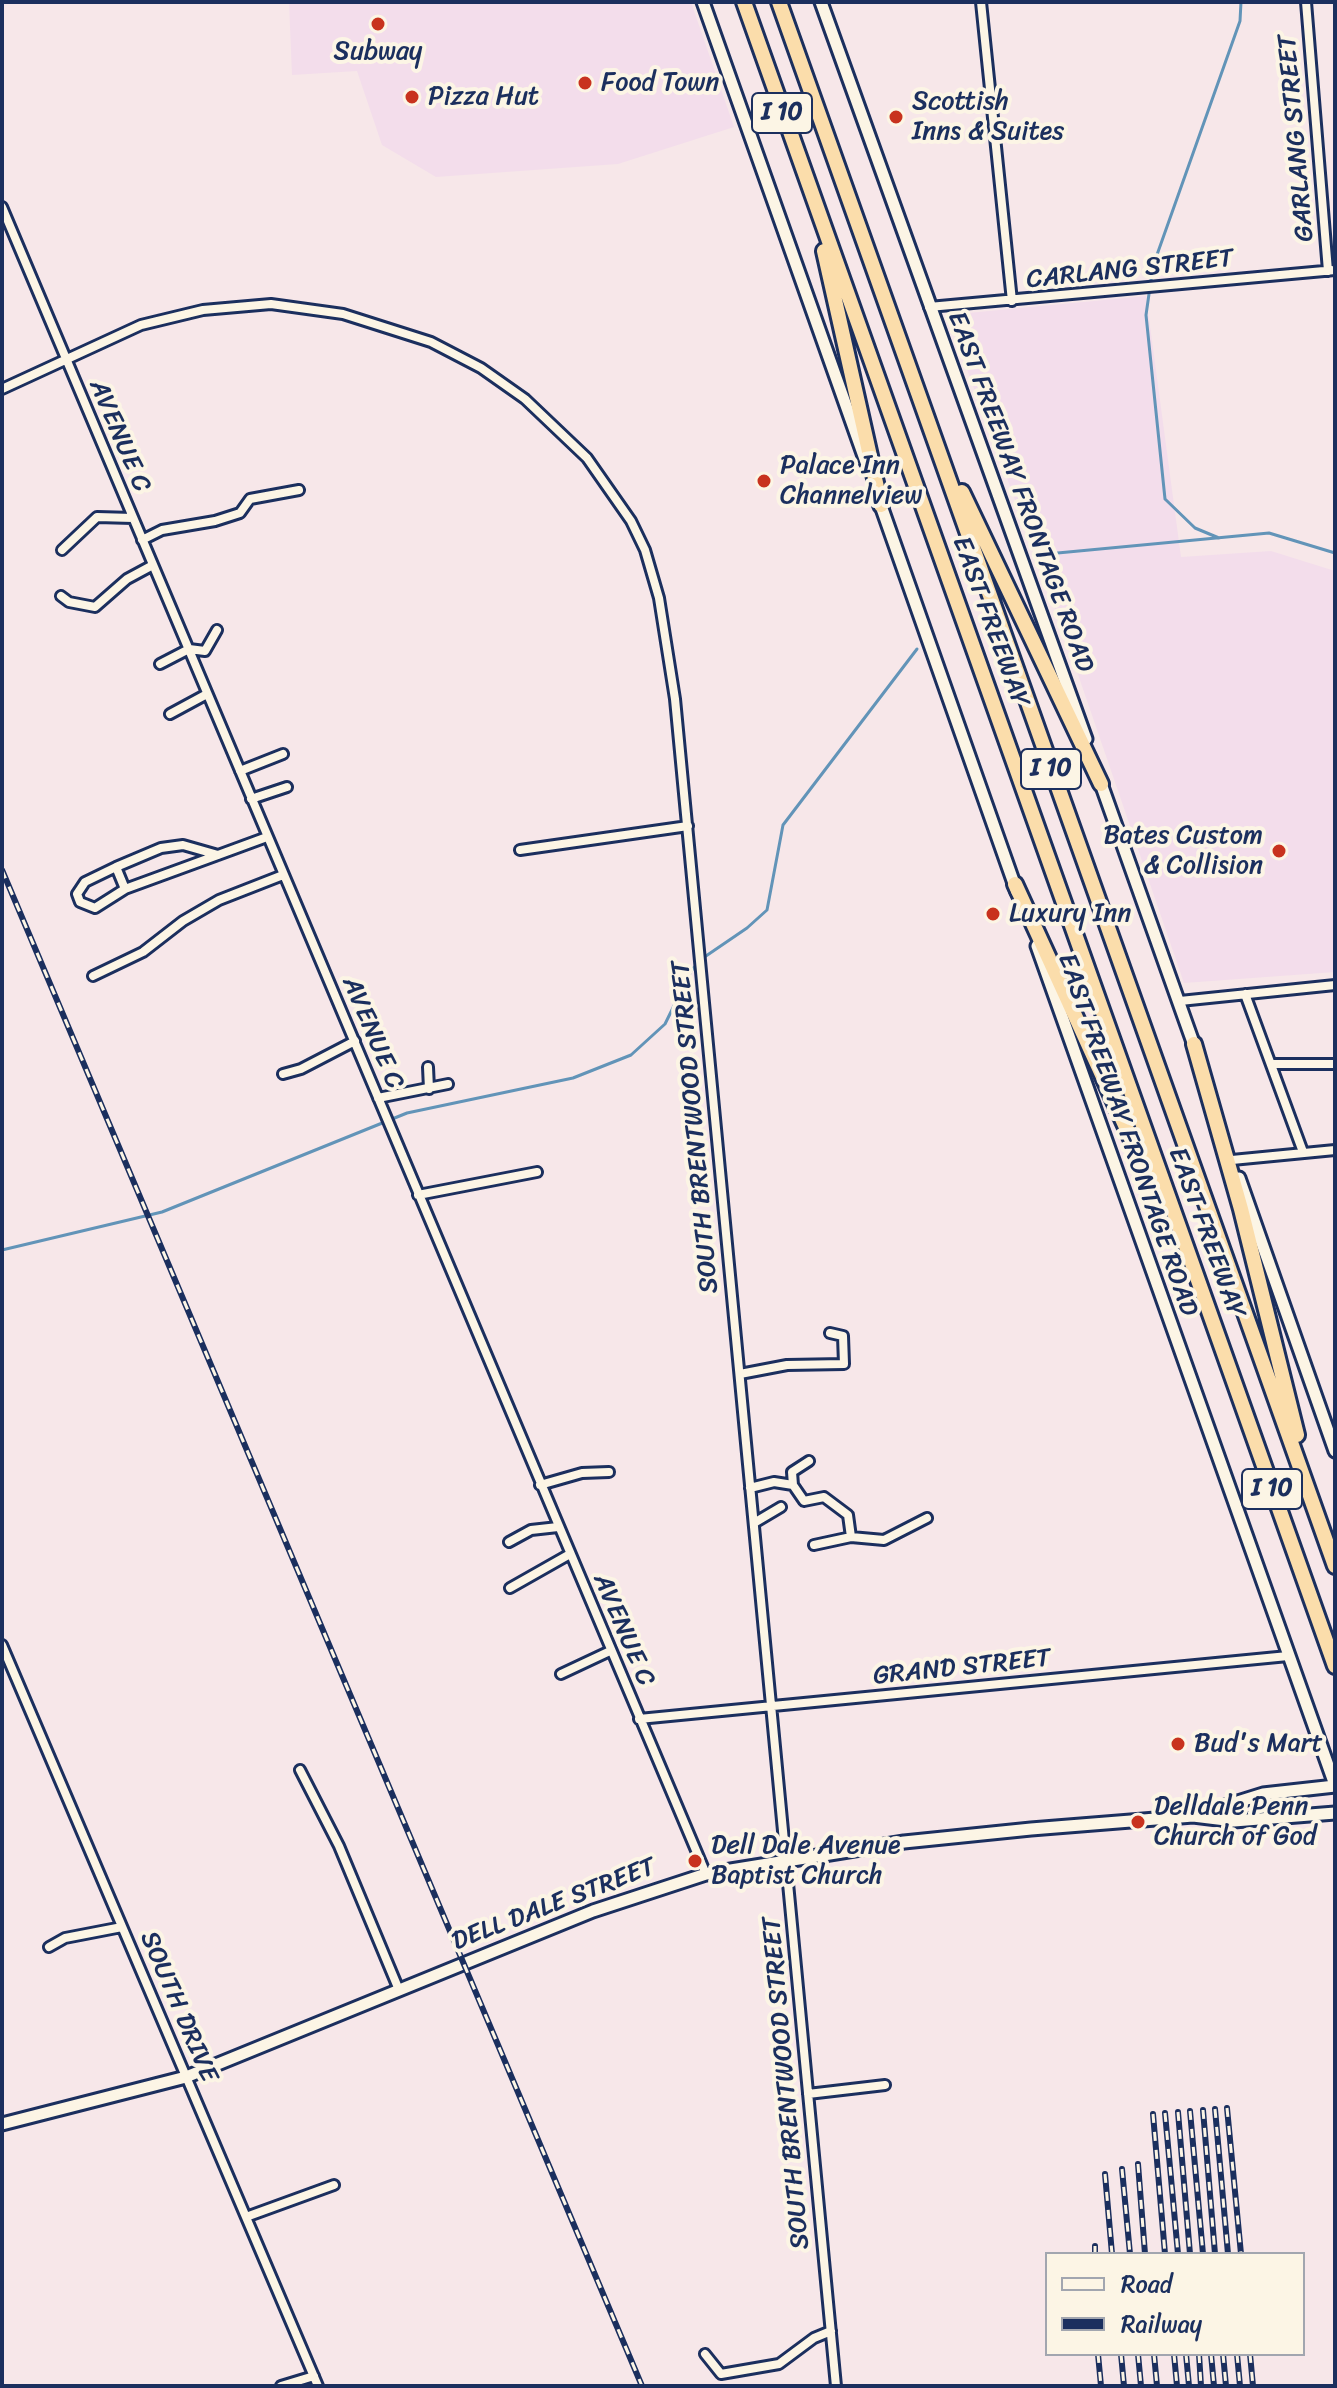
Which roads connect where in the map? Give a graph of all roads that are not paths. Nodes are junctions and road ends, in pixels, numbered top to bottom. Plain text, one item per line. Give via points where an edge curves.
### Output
1 (703, 2) edge
2 (744, 2) edge
3 (779, 2) edge
4 (821, 2) edge
5 (981, 2) edge
6 (1306, 2) edge
7 (2, 207) edge
8 (820, 223) junction
9 (1331, 270) edge
10 (1012, 301) junction
11 (929, 307) junction
12 (66, 362) junction
13 (2, 389) edge
14 (927, 417) junction
15 (299, 490) dead end
16 (881, 505) junction
17 (133, 518) junction
18 (142, 540) junction
19 (62, 550) dead end
20 (153, 565) junction
21 (61, 596) dead end
22 (217, 630) dead end
23 (188, 650) junction
24 (160, 664) dead end
25 (207, 694) junction
26 (170, 714) dead end
27 (283, 754) dead end
28 (240, 771) junction
29 (1101, 784) junction
30 (287, 787) dead end
31 (251, 799) junction
32 (688, 826) junction
33 (267, 837) junction
34 (520, 850) dead end
35 (218, 855) junction
36 (116, 867) junction
37 (283, 875) junction
38 (1015, 884) junction
39 (125, 889) junction
40 (93, 976) dead end
41 (1335, 985) edge
42 (1245, 994) junction
43 (1180, 1001) junction
44 (355, 1041) junction
45 (1194, 1044) junction
46 (1273, 1064) junction
47 (1335, 1064) edge
48 (428, 1067) dead end
49 (283, 1074) dead end
50 (448, 1084) dead end
51 (429, 1089) junction
52 (378, 1098) junction
53 (1335, 1150) edge
54 (1303, 1152) junction
55 (1232, 1160) junction
56 (537, 1172) dead end
57 (418, 1195) junction
58 (1169, 1205) junction
59 (830, 1333) dead end
60 (740, 1374) junction
61 (1335, 1451) edge
62 (809, 1461) dead end
63 (609, 1472) dead end
64 (540, 1485) junction
65 (793, 1485) junction
66 (750, 1488) junction
67 (781, 1507) dead end
68 (927, 1518) dead end
69 (754, 1523) junction
70 (558, 1527) junction
71 (1324, 1535) junction
72 (851, 1537) junction
73 (509, 1542) dead end
74 (814, 1545) dead end
75 (570, 1554) junction
76 (1335, 1566) edge
77 (510, 1588) dead end
78 (2, 1645) edge
79 (610, 1651) junction
80 (1288, 1656) junction
81 (1335, 1666) edge
82 (561, 1674) dead end
83 (1297, 1680) junction
84 (771, 1707) junction
85 (639, 1719) junction
86 (1335, 1758) edge
87 (300, 1770) dead end
88 (1335, 1786) edge
89 (1335, 1813) edge
90 (1193, 1816) junction
91 (786, 1861) junction
92 (706, 1874) junction
93 (122, 1927) junction
94 (49, 1947) dead end
95 (399, 1990) junction
96 (186, 2077) junction
97 (885, 2085) dead end
98 (808, 2094) junction
99 (2, 2124) edge
100 (334, 2185) dead end
101 (246, 2217) junction
102 (831, 2331) junction
103 (705, 2354) dead end
104 (314, 2376) junction
105 (281, 2386) edge
106 (318, 2386) edge
107 (836, 2386) edge

1 - 16 main road, EAST FREEWAY FRONTAGE ROAD
2 - 8 highway, EAST FREEWAY / I 10
3 - 14 highway, EAST FREEWAY / I 10
4 - 11 main road, EAST FREEWAY FRONTAGE ROAD
5 - 10 street
6 - 9 street, GARLANG STREET
7 - 12 street, AVENUE C
8 - 16 highway via 828,279
8 - 58 highway, EAST FREEWAY / I 10
9 - 10 street, CARLANG STREET
10 - 11 street, CARLANG STREET
11 - 29 main road, EAST FREEWAY FRONTAGE ROAD
12 - 13 street, SOUTH BRENTWOOD STREET
12 - 17 street, AVENUE C
12 - 32 street, SOUTH BRENTWOOD STREET via 141,325 203,310 271,304 343,314 405,331 465,359 518,393 587,458 645,550 668,646
14 - 29 highway
14 - 71 highway, EAST FREEWAY / I 10
15 - 18 street via 250,499 240,513 162,530
16 - 38 main road, EAST FREEWAY FRONTAGE ROAD
17 - 18 street, AVENUE C
17 - 19 street via 97,517
18 - 20 street, AVENUE C
20 - 21 street via 95,607
20 - 23 street, AVENUE C
22 - 23 street via 205,651
23 - 24 street
23 - 25 street, AVENUE C
25 - 26 street
25 - 28 street, AVENUE C
27 - 28 street
28 - 31 street, AVENUE C
29 - 43 main road, EAST FREEWAY FRONTAGE ROAD
30 - 31 street
31 - 33 street, AVENUE C
32 - 34 street
32 - 60 street, SOUTH BRENTWOOD STREET
33 - 35 street
33 - 37 street, AVENUE C
35 - 36 street via 183,845 161,848
35 - 39 street
36 - 39 street
36 - 39 street via 80,887 80,902 95,908
37 - 40 street via 219,900 143,952
37 - 44 street, AVENUE C
38 - 58 highway via 1140,1158
38 - 80 main road, EAST FREEWAY FRONTAGE ROAD
41 - 42 street
42 - 43 street
42 - 46 street
43 - 45 main road, EAST FREEWAY FRONTAGE ROAD
44 - 49 street
44 - 52 street, AVENUE C
45 - 55 main road, EAST FREEWAY FRONTAGE ROAD
45 - 71 highway
46 - 47 street
46 - 54 street
48 - 51 street
50 - 51 street
51 - 52 street
52 - 57 street, AVENUE C
53 - 54 street
54 - 55 street
55 - 61 main road, EAST FREEWAY FRONTAGE ROAD
56 - 57 street
57 - 64 street, AVENUE C
58 - 81 highway, EAST FREEWAY / I 10
59 - 60 street via 843,1336 844,1364 787,1365
60 - 66 street, SOUTH BRENTWOOD STREET
62 - 65 street via 792,1472
63 - 64 street via 582,1473
64 - 70 street, AVENUE C
65 - 66 street via 774,1482
65 - 72 street via 804,1501 824,1497 848,1515
66 - 69 street, SOUTH BRENTWOOD STREET
67 - 69 street
68 - 72 street via 884,1540
69 - 84 street, SOUTH BRENTWOOD STREET
70 - 73 street via 531,1530
70 - 75 street, AVENUE C
71 - 76 highway, EAST FREEWAY / I 10
72 - 74 street
75 - 77 street
75 - 79 street, AVENUE C
78 - 93 street, SOUTH DRIVE
79 - 82 street
79 - 85 street, AVENUE C
80 - 83 main road, EAST FREEWAY FRONTAGE ROAD
80 - 84 street, GRAND STREET
83 - 86 main road via 1309,1694
83 - 88 main road, EAST FREEWAY FRONTAGE ROAD
84 - 85 street, GRAND STREET
84 - 91 street, SOUTH BRENTWOOD STREET
85 - 92 street, AVENUE C
87 - 95 street via 339,1846
88 - 90 main road, DELL DALE STREET via 1263,1794
89 - 90 main road, DELL DALE STREET via 1234,1821
90 - 91 main road, DELL DALE STREET via 904,1842
91 - 92 main road, DELL DALE STREET
91 - 98 street, SOUTH BRENTWOOD STREET
92 - 95 main road, DELL DALE STREET via 593,1911
93 - 94 street via 65,1938
93 - 96 street, SOUTH DRIVE
95 - 96 main road, DELL DALE STREET
96 - 99 main road, DELL DALE STREET
96 - 101 street, SOUTH DRIVE
97 - 98 street
98 - 102 street, SOUTH BRENTWOOD STREET
100 - 101 street
101 - 104 street, SOUTH DRIVE
102 - 103 street via 779,2364 721,2374
102 - 107 street, SOUTH BRENTWOOD STREET
104 - 105 street
104 - 106 street, SOUTH DRIVE

